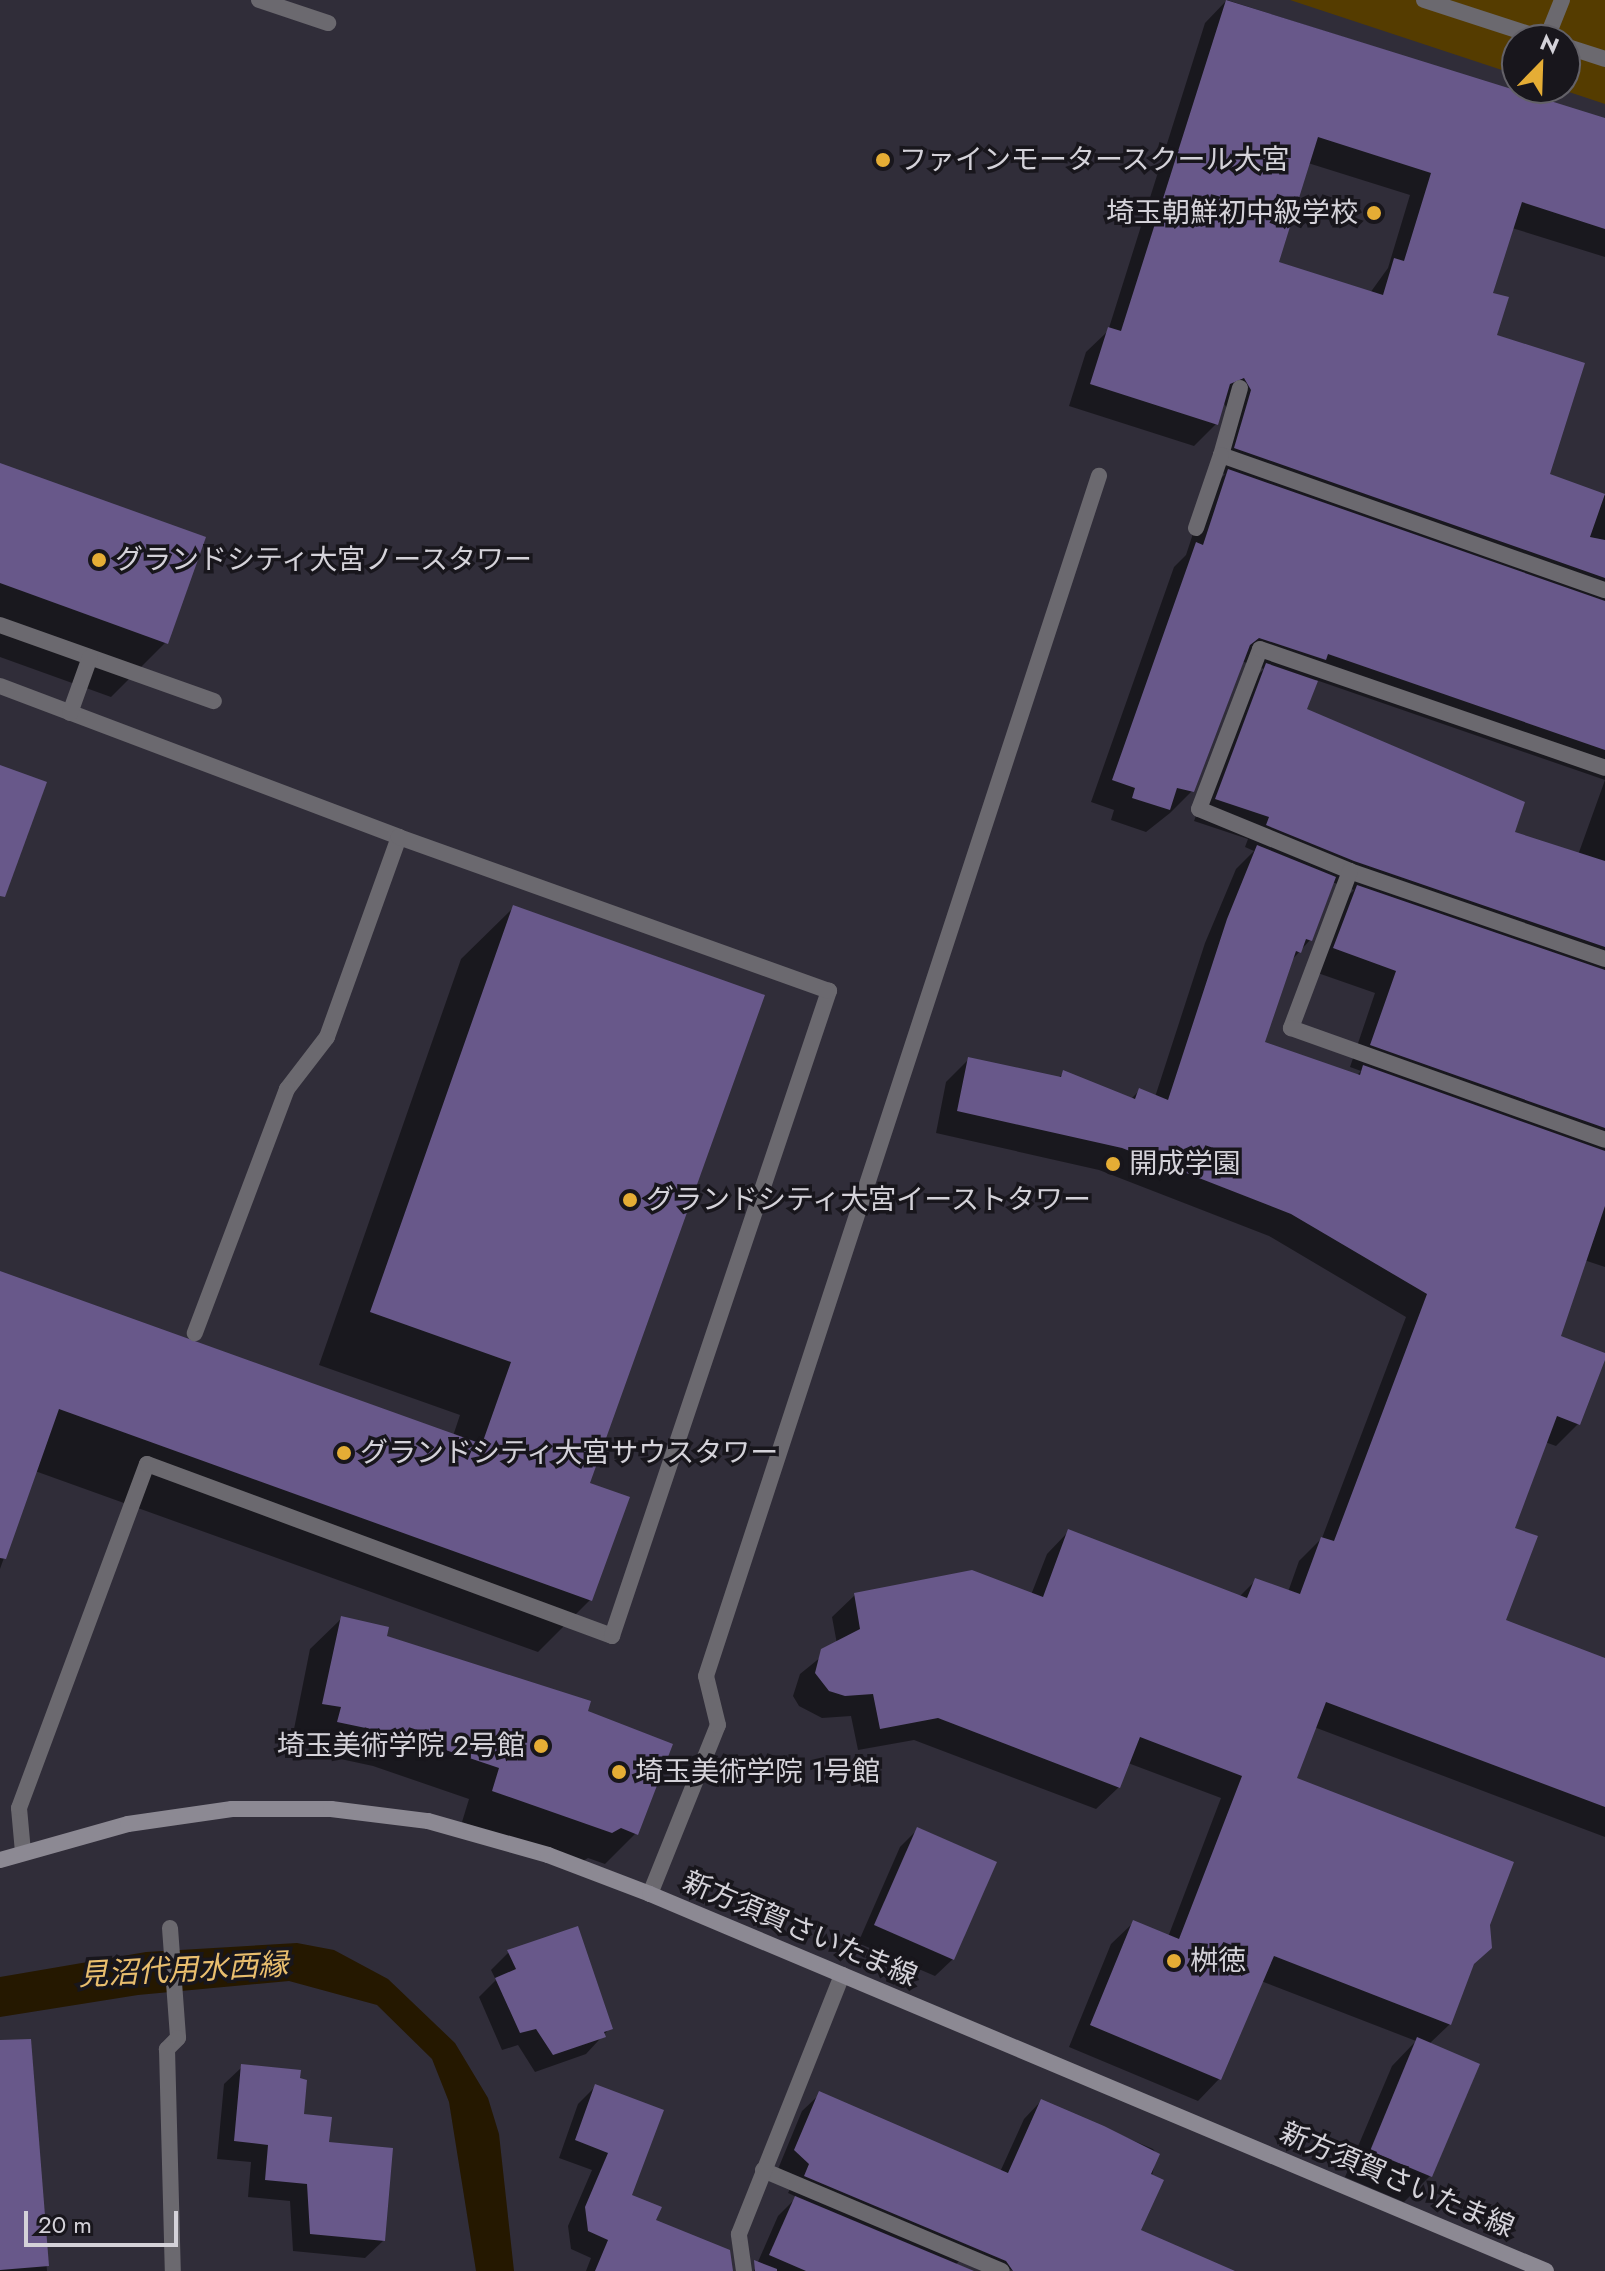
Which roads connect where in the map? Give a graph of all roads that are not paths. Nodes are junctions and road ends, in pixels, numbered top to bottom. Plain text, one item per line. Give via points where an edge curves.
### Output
1 (1424, 0) edge
2 (1562, 0) edge
3 (263, 1) edge
4 (328, 23) dead end
5 (1552, 24) edge
6 (1501, 25) edge
7 (1581, 51) edge
8 (1605, 59) edge
9 (1240, 388) dead end
10 (1221, 455) junction
11 (1099, 476) dead end
12 (1196, 528) dead end
13 (1605, 590) edge
14 (0, 625) edge
15 (90, 657) junction
16 (0, 686) edge
17 (214, 701) dead end
18 (70, 713) junction
19 (1605, 768) edge
20 (399, 837) junction
21 (1350, 871) junction
22 (1605, 959) edge
23 (1605, 1140) edge
24 (195, 1333) dead end
25 (23, 1852) junction
26 (0, 1860) edge
27 (650, 1894) junction
28 (171, 1937) dead end
29 (842, 1975) junction
30 (763, 2170) junction
31 (173, 2271) edge
32 (744, 2271) edge
33 (1002, 2271) edge
34 (1546, 2271) edge

1 - 6 street
2 - 5 street
3 - 4 street
7 - 8 street
9 - 10 street
10 - 12 street
10 - 13 street
11 - 27 street via 706,1676 718,1725
14 - 15 street
15 - 17 street
15 - 18 street
16 - 18 street
18 - 20 street
19 - 21 street via 1260,649 1199,809
20 - 24 street via 327,1037 287,1089
20 - 25 street via 829,991 612,1636 147,1464 19,1808
21 - 22 street
21 - 23 street via 1291,1028
25 - 26 main road, 新方須賀さいたま線
25 - 27 main road, 新方須賀さいたま線 via 143,1822 232,1809 331,1809 428,1821 548,1855
27 - 29 main road, 新方須賀さいたま線
28 - 31 street via 178,2019 178,2038 167,2049
29 - 30 street
29 - 34 main road, 新方須賀さいたま線
30 - 32 street via 739,2234
30 - 33 street

